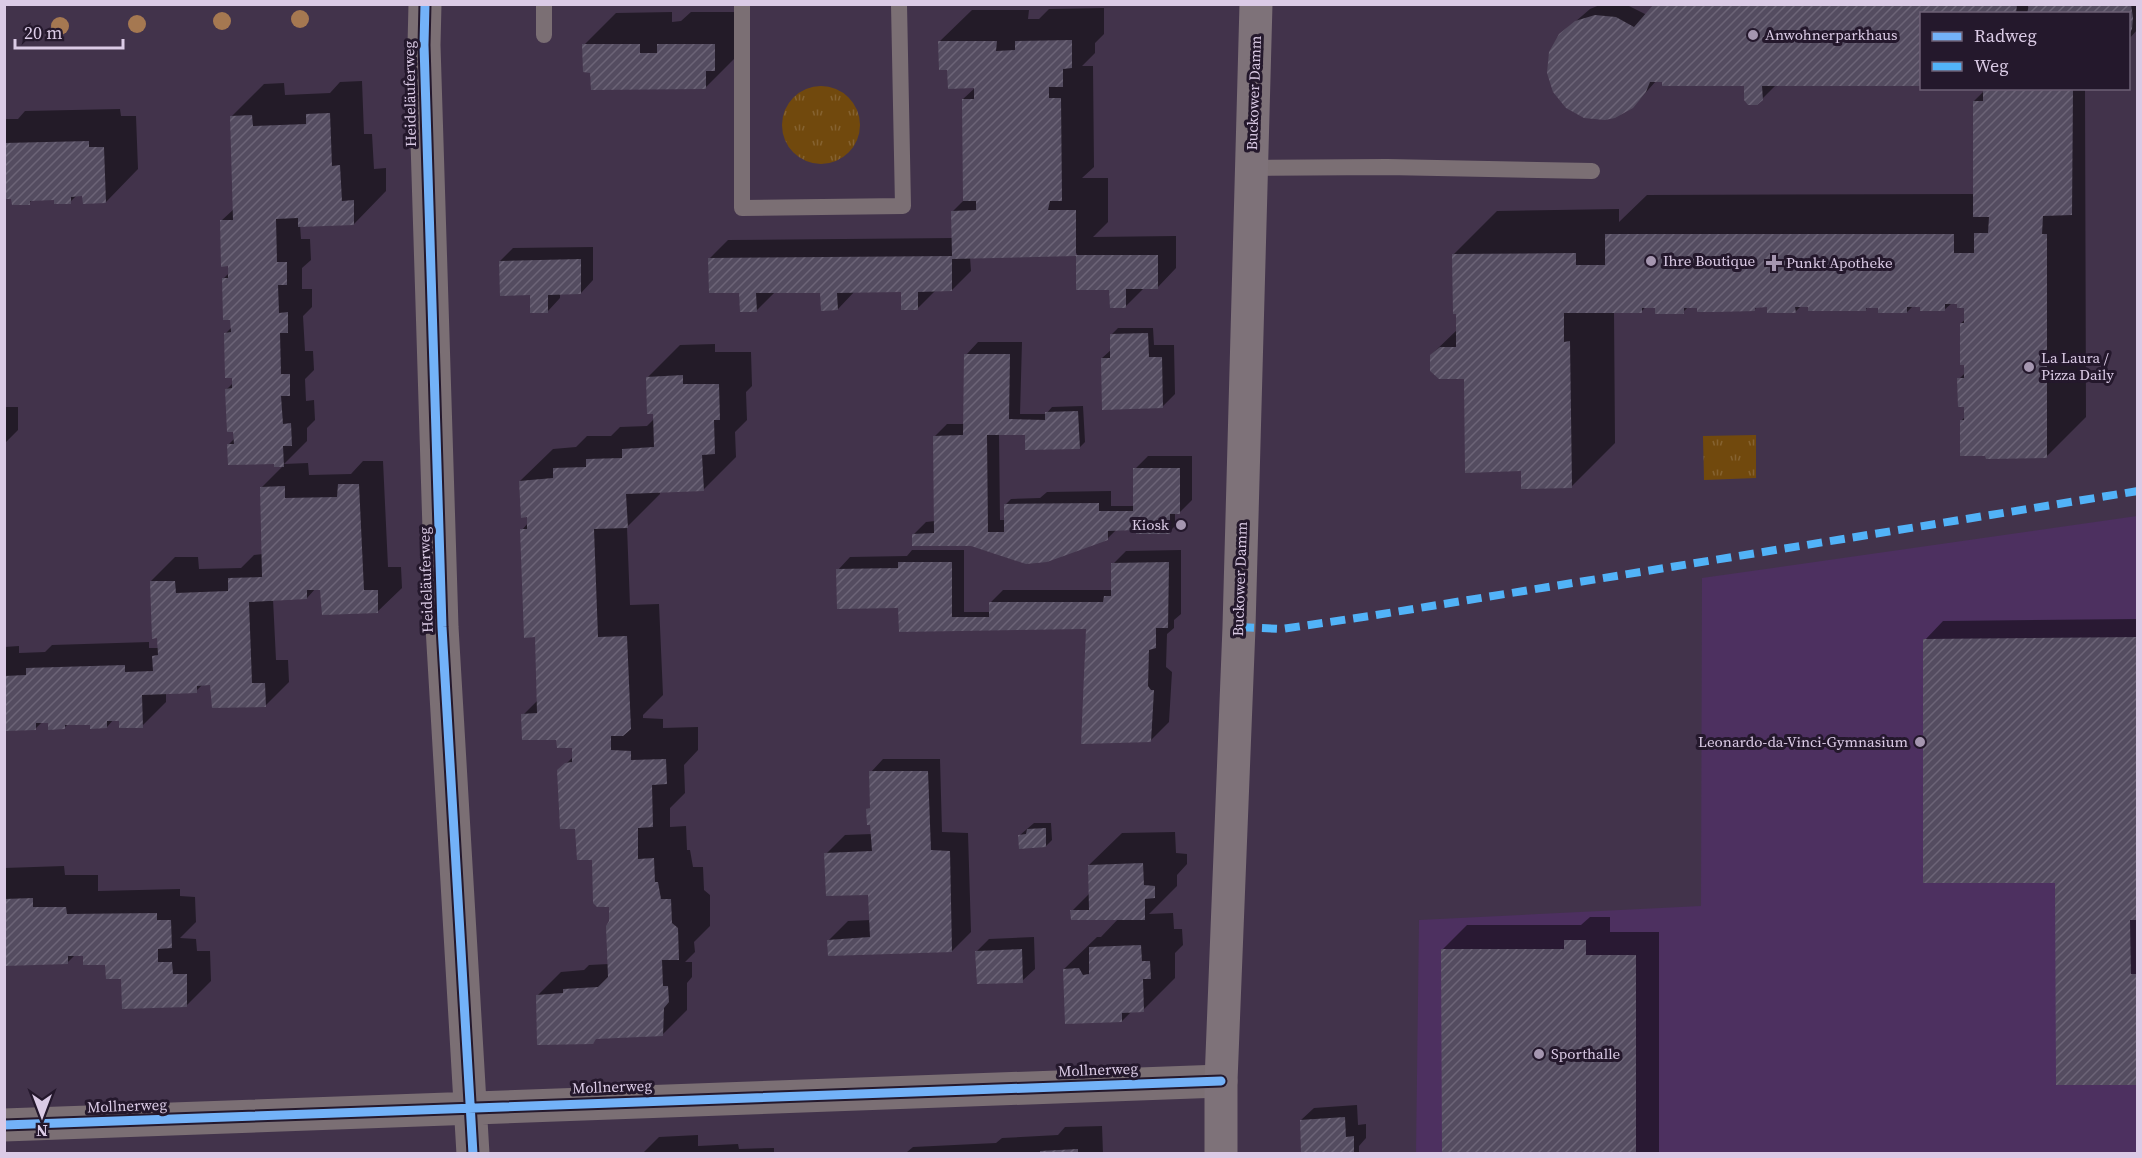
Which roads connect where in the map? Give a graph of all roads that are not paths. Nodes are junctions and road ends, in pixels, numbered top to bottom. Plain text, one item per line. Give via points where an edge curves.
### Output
1 (424, 4) edge
2 (544, 4) edge
3 (742, 4) edge
4 (899, 4) edge
5 (1256, 4) edge
6 (544, 35) dead end
7 (1252, 168) junction
8 (1592, 171) dead end
9 (1221, 1081) junction
10 (470, 1108) junction
11 (4, 1125) edge
12 (473, 1154) edge
13 (1221, 1154) edge

1 - 10 street, Heideläuferweg via 442,627
2 - 6 lane
3 - 4 lane via 742,208 903,206
5 - 7 main road, Buckower Damm
7 - 8 lane
7 - 9 main road, Buckower Damm
9 - 10 street, Mollnerweg
9 - 13 main road, Buckower Damm
10 - 11 street, Mollnerweg
10 - 12 street, Heideläuferweg

